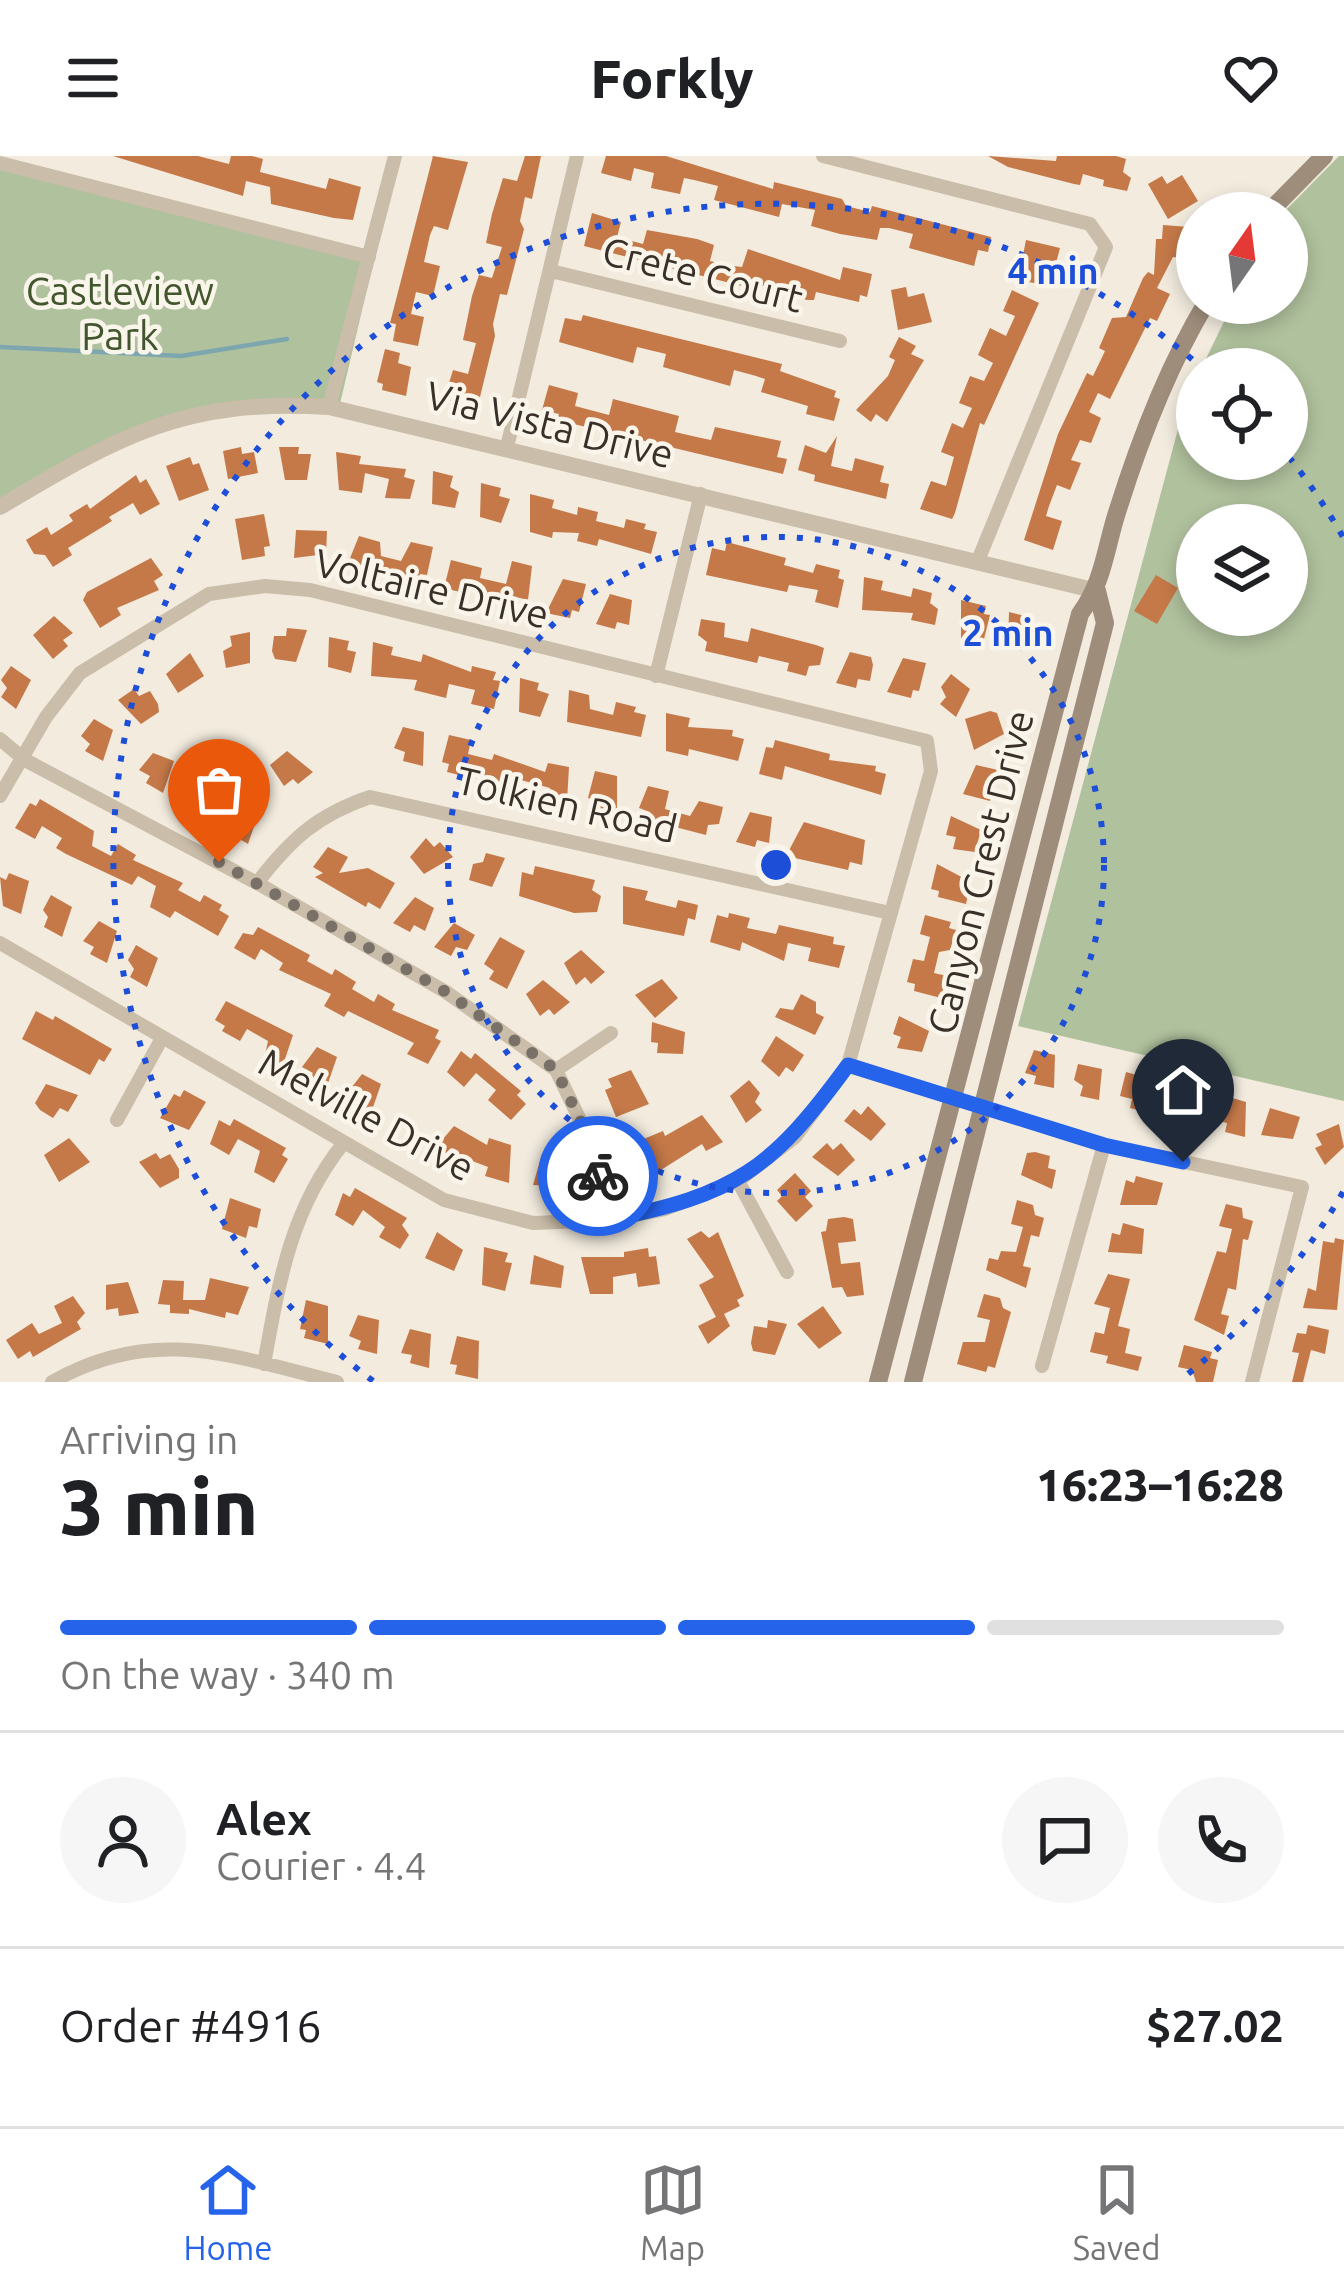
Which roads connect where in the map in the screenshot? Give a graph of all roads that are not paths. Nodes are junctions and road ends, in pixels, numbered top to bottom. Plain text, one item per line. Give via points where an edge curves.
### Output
1 (394, 156) edge
2 (577, 156) edge
3 (823, 156) edge
4 (1324, 156) edge
5 (0, 164) edge
6 (1289, 192) edge
7 (369, 257) junction
8 (551, 271) junction
9 (1195, 324) edge
10 (840, 341) dead end
11 (329, 407) junction
12 (507, 447) junction
13 (701, 494) junction
14 (0, 507) edge
15 (977, 563) junction
16 (1097, 591) junction
17 (656, 676) junction
18 (0, 739) edge
19 (927, 741) joint
20 (25, 760) junction
21 (0, 796) edge
22 (257, 883) junction
23 (890, 913) junction
24 (0, 943) edge
25 (611, 1033) dead end
26 (162, 1037) junction
27 (848, 1065) junction
28 (556, 1070) junction
29 (954, 1102) junction
30 (983, 1110) junction
31 (117, 1120) dead end
32 (343, 1145) junction
33 (1104, 1145) junction
34 (737, 1181) junction
35 (607, 1220) junction
36 (787, 1272) dead end
37 (264, 1364) junction
38 (1042, 1366) dead end
39 (52, 1382) edge
40 (338, 1382) edge
41 (878, 1382) edge
42 (913, 1382) edge
43 (1252, 1382) edge

1 - 7 street
2 - 8 street
3 - 15 street via 1099,230 1106,247
4 - 6 main road
5 - 7 street
7 - 11 street
8 - 10 street, Crete Court
8 - 12 street
9 - 16 main road, Canyon Crest Drive via 1162,385
11 - 12 street, Via Vista Drive
11 - 14 street, Via Vista Drive via 210,410 142,428
12 - 13 street, Via Vista Drive
13 - 15 street, Via Vista Drive
13 - 17 street
15 - 16 street, Via Vista Drive
16 - 29 main road, Canyon Crest Drive via 1080,614
16 - 30 main road, Canyon Crest Drive via 1105,623
17 - 19 street, Voltaire Drive
17 - 20 street, Voltaire Drive via 310,590 265,586 209,594 80,674
18 - 20 street
19 - 23 street, Melville Drive via 931,771
20 - 21 street, Voltaire Drive
20 - 22 street
22 - 23 street, Tolkien Road via 294,835 327,811 370,796
22 - 28 street via 446,992
23 - 27 street, Melville Drive
24 - 26 street, Melville Drive
25 - 28 street
26 - 31 street
26 - 32 street, Melville Drive
27 - 29 street
27 - 34 street, Melville Drive via 795,1137
28 - 35 street via 592,1145
29 - 30 street
29 - 41 main road, Canyon Crest Drive
30 - 33 street
30 - 42 main road, Canyon Crest Drive
32 - 35 street, Melville Drive via 444,1200 490,1214 567,1226
32 - 37 street via 315,1180 287,1242
33 - 38 street
33 - 43 street via 1302,1187
34 - 35 street, Melville Drive
34 - 36 street
37 - 39 street via 184,1346 142,1347 91,1360
37 - 40 street

